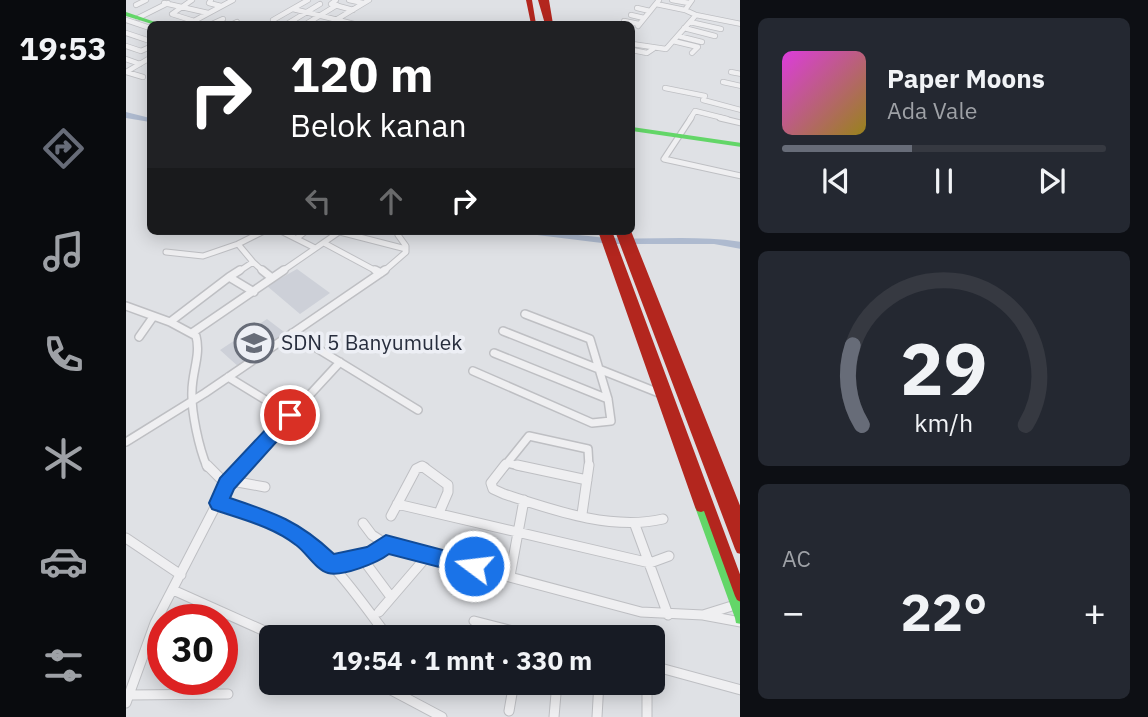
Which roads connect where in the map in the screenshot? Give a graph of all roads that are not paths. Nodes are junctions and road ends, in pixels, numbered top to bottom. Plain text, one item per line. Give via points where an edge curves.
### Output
1 (146, 0) edge
2 (192, 0) edge
3 (211, 0) edge
4 (233, 0) edge
5 (308, 0) edge
6 (349, 0) edge
7 (369, 0) edge
8 (529, 0) edge
9 (536, 0) edge
10 (673, 0) edge
11 (167, 1) edge
12 (657, 2) edge
13 (691, 2) edge
14 (336, 3) edge
15 (363, 3) junction
16 (320, 4) dead end
17 (136, 5) dead end
18 (186, 6) junction
19 (221, 6) junction
20 (637, 8) dead end
21 (293, 9) junction
22 (353, 10) junction
23 (685, 10) junction
24 (650, 11) junction
25 (307, 12) junction
26 (208, 13) junction
27 (631, 15) dead end
28 (696, 15) junction
29 (322, 16) junction
30 (131, 17) edge
31 (544, 17) edge
32 (644, 18) junction
33 (223, 19) dead end
34 (273, 20) dead end
35 (336, 20) junction
36 (193, 21) joint
37 (219, 21) edge
38 (292, 21) edge
39 (312, 21) edge
40 (329, 21) edge
41 (333, 21) edge
42 (340, 21) edge
43 (690, 22) junction
44 (635, 24) edge
45 (740, 24) edge
46 (147, 26) edge
47 (684, 29) junction
48 (721, 29) dead end
49 (126, 33) edge
50 (678, 36) junction
51 (715, 36) dead end
52 (147, 40) edge
53 (673, 41) junction
54 (702, 42) dead end
55 (635, 45) edge
56 (126, 46) edge
57 (147, 48) edge
58 (653, 49) junction
59 (635, 51) edge
60 (692, 53) dead end
61 (126, 59) edge
62 (147, 60) edge
63 (140, 64) junction
64 (126, 72) edge
65 (731, 72) dead end
66 (740, 74) edge
67 (143, 77) dead end
68 (723, 82) dead end
69 (740, 86) edge
70 (665, 88) dead end
71 (705, 96) junction
72 (740, 110) edge
73 (695, 111) junction
74 (740, 123) edge
75 (635, 129) edge
76 (680, 136) junction
77 (740, 145) edge
78 (740, 176) edge
79 (256, 235) edge
80 (290, 235) edge
81 (301, 235) edge
82 (334, 235) edge
83 (350, 235) edge
84 (398, 235) dead end
85 (604, 235) edge
86 (610, 235) edge
87 (620, 235) edge
88 (627, 235) edge
89 (297, 238) junction
90 (324, 243) junction
91 (238, 244) junction
92 (315, 248) junction
93 (407, 249) junction
94 (166, 252) dead end
95 (253, 262) junction
96 (381, 273) junction
97 (229, 276) junction
98 (272, 278) junction
99 (635, 286) junction
100 (254, 292) junction
101 (126, 306) edge
102 (654, 310) junction
103 (525, 314) dead end
104 (153, 317) junction
105 (170, 322) junction
106 (503, 331) dead end
107 (192, 333) junction
108 (292, 333) junction
109 (139, 337) dead end
110 (494, 353) dead end
111 (340, 362) junction
112 (597, 369) junction
113 (473, 371) dead end
114 (228, 377) junction
115 (659, 393) junction
116 (608, 399) junction
117 (192, 400) junction
118 (418, 410) dead end
119 (290, 415) junction
120 (126, 442) edge
121 (506, 463) junction
122 (587, 480) junction
123 (227, 484) junction
124 (265, 487) dead end
125 (524, 500) junction
126 (219, 503) junction
127 (397, 504) junction
128 (439, 513) junction
129 (582, 514) junction
130 (391, 516) dead end
131 (663, 519) dead end
132 (363, 523) dead end
133 (635, 524) junction
134 (740, 525) edge
135 (518, 533) junction
136 (126, 538) edge
137 (386, 544) junction
138 (740, 549) edge
139 (428, 555) junction
140 (670, 556) dead end
141 (362, 558) junction
142 (650, 562) junction
143 (331, 565) junction
144 (181, 575) junction
145 (510, 576) junction
146 (173, 590) junction
147 (391, 597) junction
148 (738, 600) edge
149 (167, 604) edge
150 (379, 612) dead end
151 (668, 615) junction
152 (703, 615) junction
153 (740, 620) edge
154 (474, 621) dead end
155 (378, 625) edge
156 (487, 625) edge
157 (259, 628) edge
158 (147, 645) edge
159 (665, 669) edge
160 (740, 690) edge
161 (208, 695) edge
162 (401, 695) edge
163 (512, 695) edge
164 (555, 695) edge
165 (598, 695) edge
166 (647, 695) edge
167 (128, 699) edge
168 (509, 712) dead end
169 (442, 717) edge
170 (554, 717) edge
171 (597, 717) edge
172 (648, 717) edge

1 - 17 street
2 - 18 street
3 - 19 street via 209,3
4 - 19 street
5 - 21 street
6 - 15 street
7 - 15 street
8 - 31 main road
9 - 31 main road
10 - 13 street
11 - 18 street
11 - 30 street
12 - 23 street
12 - 24 street
13 - 23 street
14 - 22 street
14 - 29 street
15 - 22 street
16 - 25 street
18 - 26 street
18 - 36 street via 173,14
19 - 26 street
20 - 24 street
21 - 25 street
21 - 34 street
22 - 35 street
23 - 28 street
24 - 32 street
25 - 29 street
25 - 38 street
26 - 36 street
27 - 32 street
28 - 43 street
28 - 45 street
29 - 39 street
29 - 40 street
30 - 46 street
32 - 44 street
33 - 37 street
35 - 41 street
35 - 42 street
43 - 47 street
43 - 48 street
47 - 50 street
47 - 51 street
49 - 52 street
50 - 53 street
50 - 54 street
53 - 58 street via 666,49
53 - 60 street via 698,47
55 - 58 street
56 - 57 street
58 - 59 street
61 - 63 street
62 - 63 street
63 - 64 street
64 - 67 street
65 - 66 street
68 - 69 street
70 - 71 street
71 - 72 street
71 - 73 street
73 - 74 street
73 - 76 street
75 - 76 main road
76 - 77 main road
76 - 78 street via 665,160
79 - 91 street
80 - 89 street
81 - 89 street
82 - 90 street
83 - 93 street
84 - 93 street
85 - 99 main road
86 - 99 main road
87 - 99 main road
88 - 99 main road
89 - 92 street
90 - 92 street
90 - 96 street
91 - 94 street via 203,256
91 - 95 street
92 - 98 street
93 - 96 street
95 - 97 street
95 - 98 street
96 - 108 street
97 - 100 street
97 - 105 street
98 - 100 street
99 - 102 main road
99 - 115 main road
99 - 148 main road
100 - 107 street
101 - 104 street
102 - 134 main road
102 - 138 main road
103 - 112 street via 590,339
104 - 105 street
104 - 109 street
105 - 107 street
106 - 112 street
107 - 117 street via 199,352
108 - 111 street
108 - 114 street
110 - 116 street
111 - 118 street
111 - 119 street
112 - 115 street
112 - 116 street
113 - 116 street via 592,423 611,421
114 - 117 street
114 - 119 street
115 - 148 main road
117 - 120 street
117 - 123 street via 205,464
119 - 123 street
121 - 122 street
121 - 122 street via 527,437 534,436 588,449
121 - 125 street via 492,488
122 - 129 street
123 - 124 street
123 - 126 street
125 - 129 street
125 - 135 street
126 - 143 street via 285,527
126 - 144 street
127 - 128 street
127 - 128 street via 416,469 424,466 448,485
127 - 130 street
128 - 135 street
129 - 133 street
131 - 133 street
132 - 137 street
133 - 142 street
135 - 142 street
135 - 145 street
136 - 144 street
137 - 139 street
137 - 141 street
139 - 145 street
139 - 147 street
140 - 142 street
141 - 143 street
141 - 147 street
142 - 151 street
143 - 155 street
144 - 146 street
145 - 151 street via 633,610
146 - 149 street
146 - 157 street
147 - 150 street
148 - 152 street
148 - 153 main road
151 - 152 street
152 - 153 street
154 - 156 street
158 - 167 street
159 - 160 street
161 - 167 street
162 - 169 street
163 - 168 street
164 - 170 street
165 - 171 street
166 - 172 street

